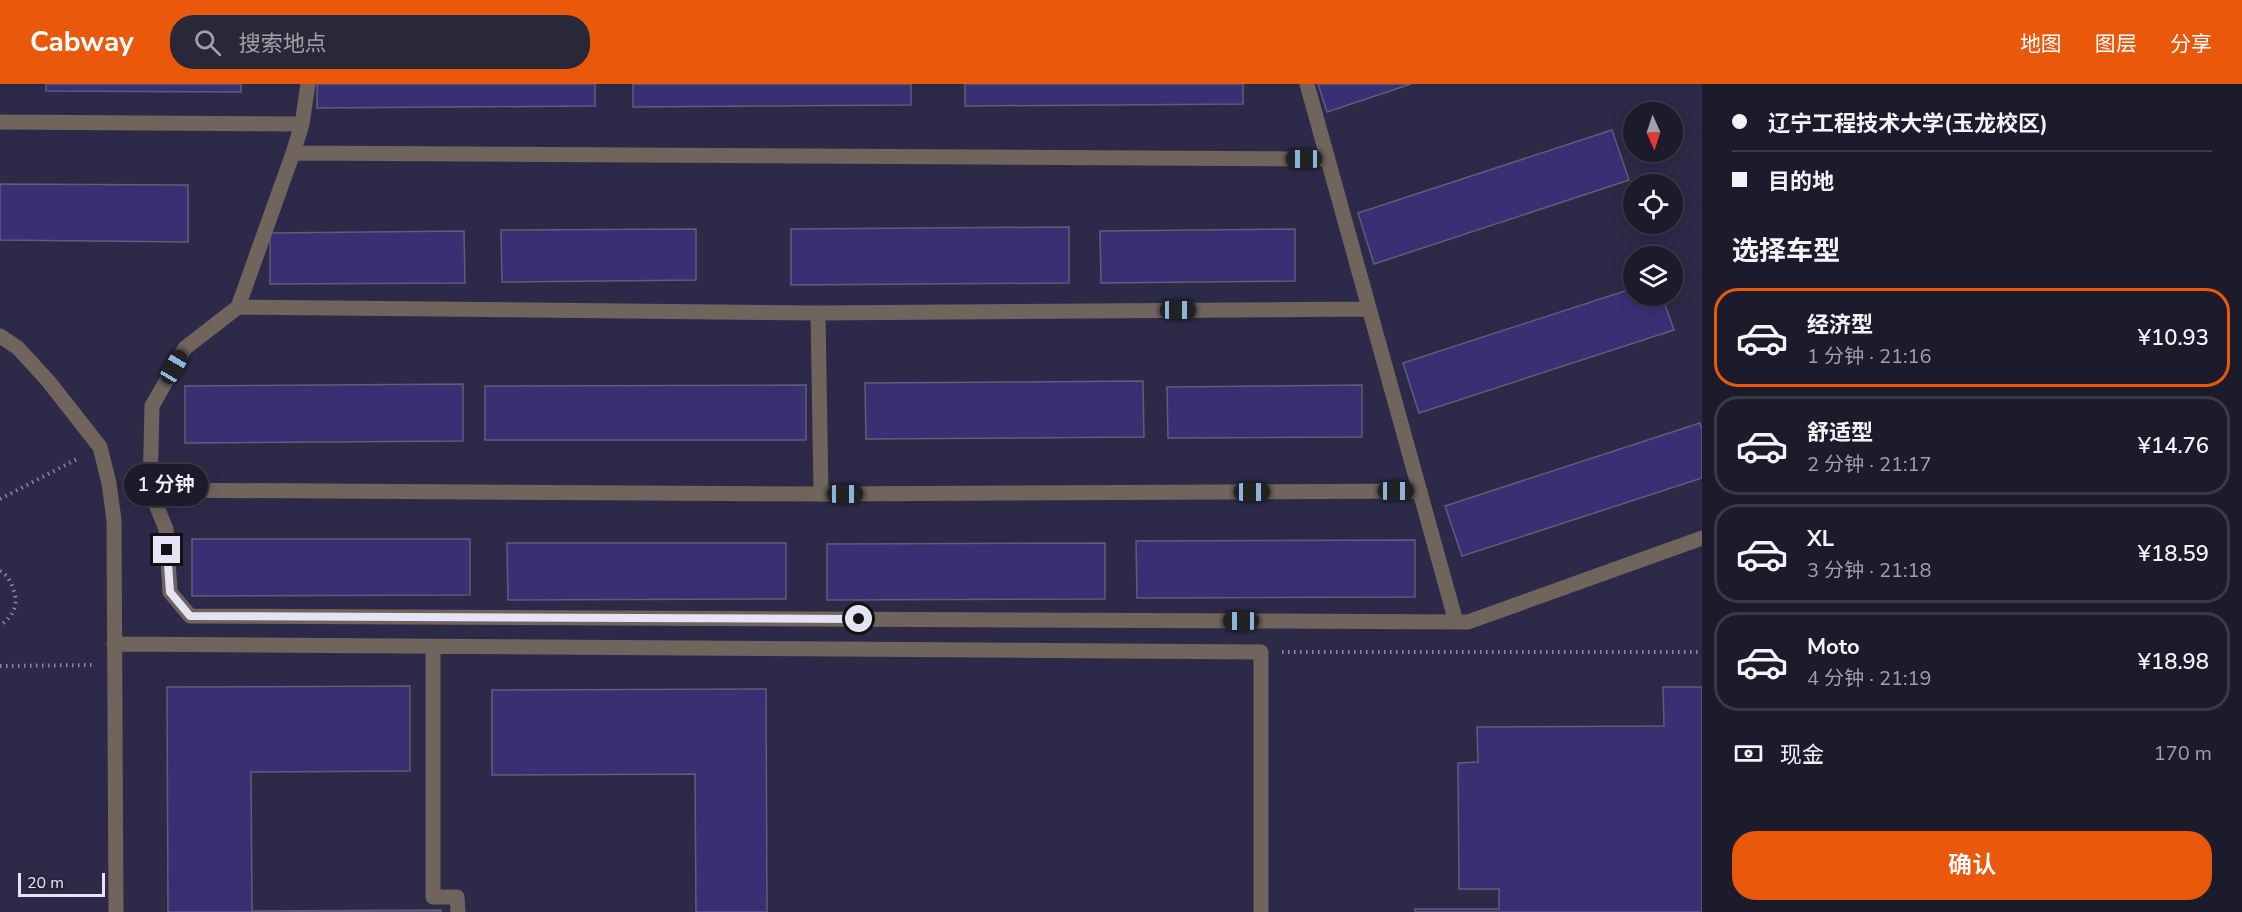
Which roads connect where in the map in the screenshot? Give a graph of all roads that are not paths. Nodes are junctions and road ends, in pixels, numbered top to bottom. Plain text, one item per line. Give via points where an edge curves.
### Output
1 (308, 84) edge
2 (1307, 84) edge
3 (0, 122) edge
4 (302, 124) junction
5 (293, 153) junction
6 (1328, 159) junction
7 (238, 307) junction
8 (1370, 309) junction
9 (819, 313) junction
10 (0, 336) edge
11 (150, 490) junction
12 (1420, 491) junction
13 (821, 494) junction
14 (1702, 538) edge
15 (1456, 622) junction
16 (114, 644) junction
17 (433, 647) junction
18 (116, 912) edge
19 (458, 912) edge
20 (1261, 912) edge

1 - 4 street
2 - 6 street
3 - 4 street
4 - 5 street
5 - 6 street
5 - 7 street
6 - 8 street
7 - 9 street
7 - 11 street via 185,348 152,406
8 - 9 street
8 - 12 street
9 - 13 street
10 - 16 street via 18,348 49,382 100,447 114,520
11 - 13 street
11 - 15 street via 166,529 170,592 190,616
12 - 13 street
12 - 15 street
14 - 15 street via 1468,622
16 - 17 street
16 - 18 street
17 - 19 street via 433,897 457,897
17 - 20 street via 1261,652

